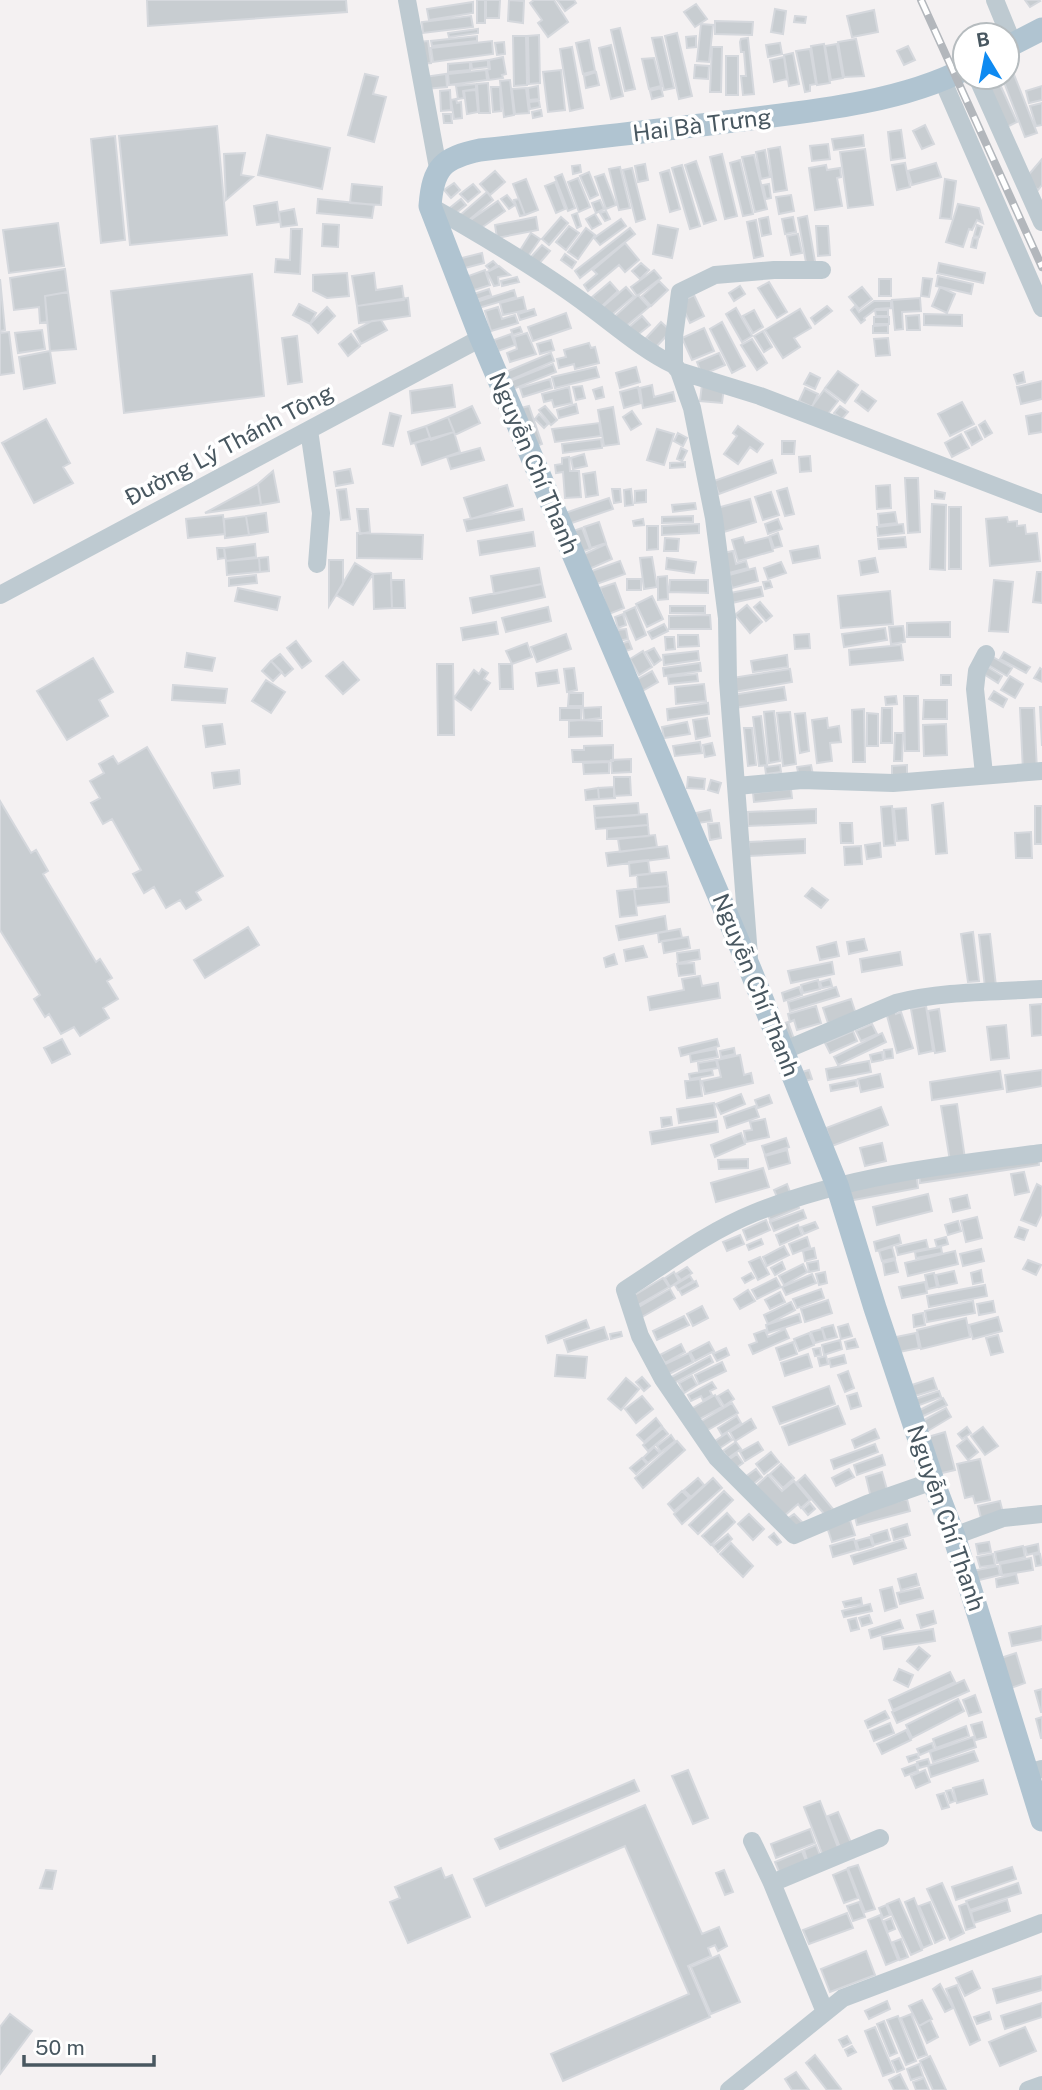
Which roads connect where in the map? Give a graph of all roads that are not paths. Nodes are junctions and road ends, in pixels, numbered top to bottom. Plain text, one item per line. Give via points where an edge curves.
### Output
1 (407, 0) edge
2 (995, 0) edge
3 (1002, 21) edge
4 (1042, 29) edge
5 (1021, 40) edge
6 (951, 75) edge
7 (942, 79) junction
8 (983, 91) edge
9 (438, 168) junction
10 (430, 206) junction
11 (1042, 222) edge
12 (822, 270) dead end
13 (1042, 308) edge
14 (481, 338) junction
15 (677, 368) junction
16 (309, 430) junction
17 (1042, 505) edge
18 (317, 564) dead end
19 (0, 595) edge
20 (986, 654) dead end
21 (1042, 771) edge
22 (984, 774) junction
23 (737, 786) junction
24 (750, 969) junction
25 (1042, 989) edge
26 (783, 1051) junction
27 (1042, 1153) edge
28 (837, 1185) junction
29 (933, 1481) junction
30 (1042, 1514) edge
31 (954, 1536) junction
32 (1035, 1771) edge
33 (1042, 1820) edge
34 (880, 1838) dead end
35 (752, 1841) dead end
36 (772, 1882) junction
37 (1042, 1923) edge
38 (825, 2012) junction
39 (1042, 2085) edge
40 (729, 2090) edge
41 (1028, 2090) edge

1 - 9 street
2 - 3 street
4 - 5 main road
6 - 7 main road, Hai Bà Trưng
7 - 9 main road, Hai Bà Trưng via 876,100 819,110 480,149 455,155
7 - 13 street
8 - 11 street
9 - 10 main road
10 - 14 main road, Nguyễn Chí Thanh
10 - 15 street via 482,235
12 - 15 street via 715,275 680,292 674,337
14 - 16 street, Đường Lý Thánh Tông
14 - 24 main road, Nguyễn Chí Thanh
15 - 17 street
15 - 23 street via 692,408 714,518 727,618
16 - 18 street via 321,513
16 - 19 street, Đường Lý Thánh Tông
20 - 22 street via 977,671 975,690
21 - 22 street
22 - 23 street via 893,783 802,780
23 - 24 street
24 - 26 main road, Nguyễn Chí Thanh
25 - 26 street via 912,999
26 - 28 main road, Nguyễn Chí Thanh
27 - 28 street via 936,1166
28 - 29 main road, Nguyễn Chí Thanh
28 - 29 street via 753,1213 710,1234 625,1290 640,1336 663,1379 717,1458 794,1535
29 - 31 main road, Nguyễn Chí Thanh
30 - 31 street via 1003,1518
31 - 32 main road, Nguyễn Chí Thanh via 1020,1754
32 - 33 main road, Nguyễn Chí Thanh
34 - 36 street
35 - 36 street
36 - 38 street
37 - 38 street via 843,1998
38 - 40 street
39 - 41 street

